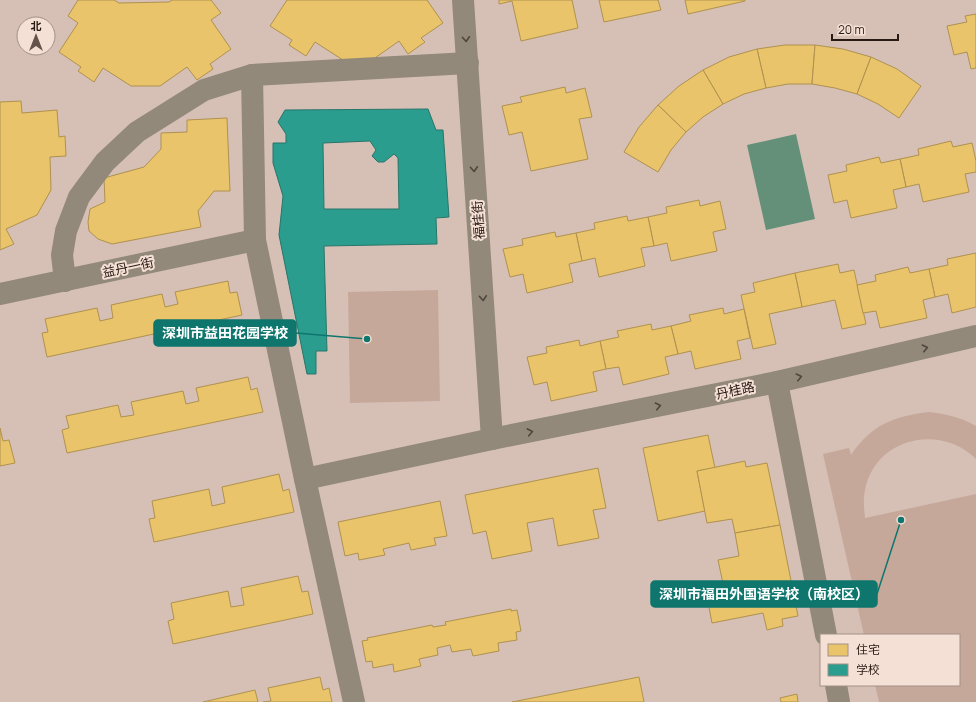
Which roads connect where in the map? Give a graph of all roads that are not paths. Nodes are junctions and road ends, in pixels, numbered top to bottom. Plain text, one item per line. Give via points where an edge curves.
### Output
1 (463, 0) edge
2 (468, 63) junction
3 (252, 75) junction
4 (256, 240) junction
5 (66, 281) junction
6 (0, 294) edge
7 (976, 336) edge
8 (777, 382) junction
9 (492, 439) junction
10 (305, 479) junction
11 (826, 634) edge
12 (836, 686) edge
13 (354, 702) edge
14 (839, 702) edge

1 -> 2 street, 福桂街
2 - 3 street
2 -> 9 street, 福桂街
3 - 4 street
3 - 5 street via 204,90 137,132 106,162 79,197 66,231 62,255
4 - 5 street, 益丹一街
4 - 10 street
5 - 6 street, 益丹一街
8 -> 7 street, 丹桂路
9 -> 8 street, 丹桂路
8 - 11 street
9 - 10 street, 丹桂路
10 - 13 street
12 - 14 street

